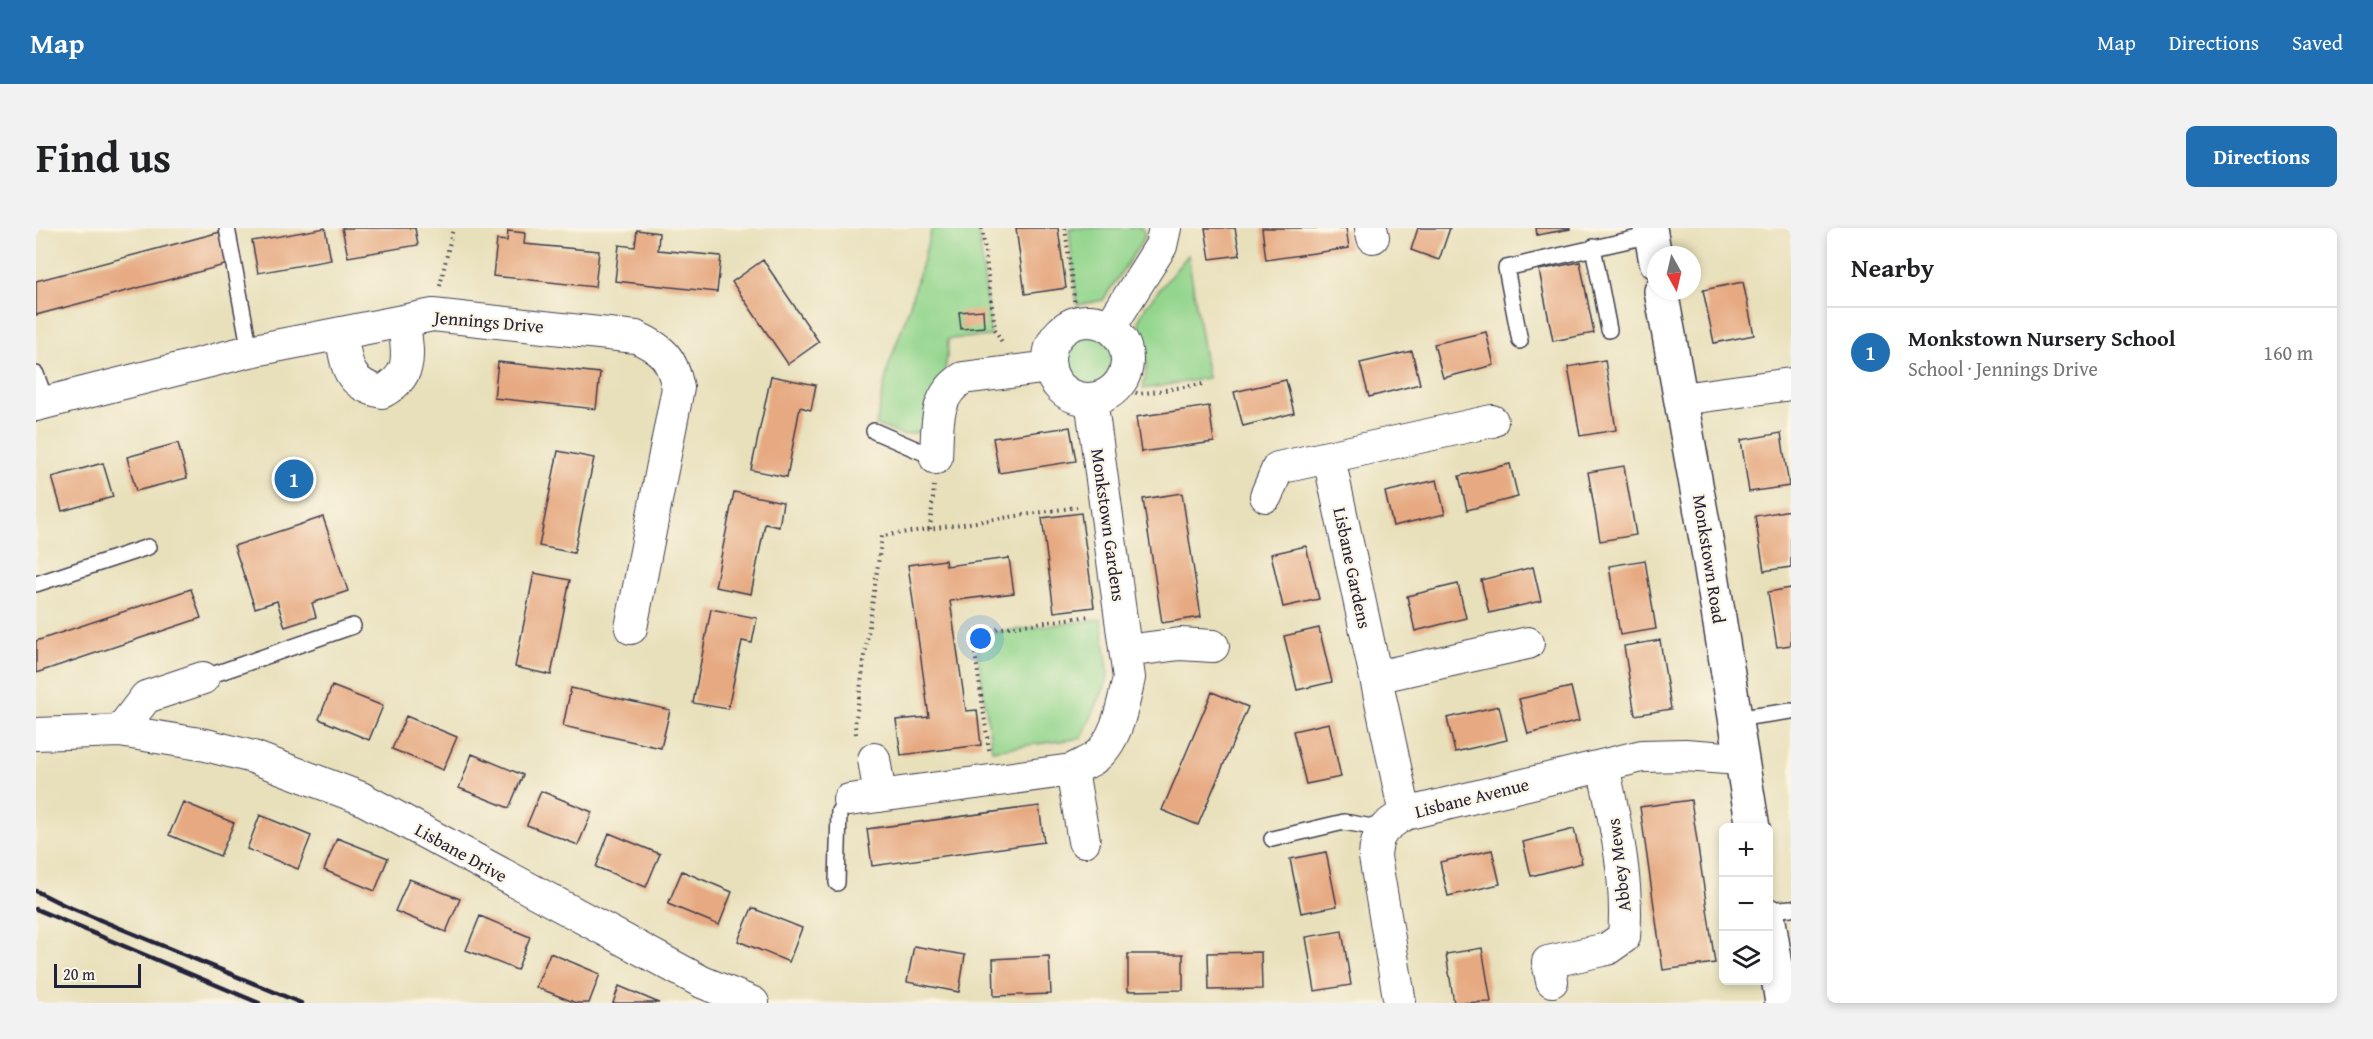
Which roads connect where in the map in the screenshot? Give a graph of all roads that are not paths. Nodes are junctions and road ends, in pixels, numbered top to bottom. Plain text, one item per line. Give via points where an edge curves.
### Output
1 (227, 228) edge
2 (1165, 228) edge
3 (1652, 242) edge
4 (1593, 247) junction
5 (1663, 300) edge
6 (418, 318) junction
7 (1110, 327) junction
8 (1609, 330) dead end
9 (341, 333) junction
10 (1520, 341) dead end
11 (250, 351) junction
12 (1050, 367) junction
13 (1791, 384) edge
14 (1105, 392) junction
15 (39, 394) edge
16 (1681, 399) junction
17 (1492, 422) dead end
18 (874, 431) dead end
19 (936, 458) joint
20 (1329, 458) junction
21 (1266, 496) dead end
22 (148, 547) dead end
23 (36, 584) edge
24 (353, 626) dead end
25 (631, 628) dead end
26 (1528, 643) dead end
27 (1213, 646) dead end
28 (1126, 651) junction
29 (1376, 677) junction
30 (203, 678) joint
31 (1791, 711) edge
32 (1734, 719) junction
33 (120, 731) junction
34 (36, 734) edge
35 (874, 759) road end
36 (1740, 759) junction
37 (1603, 766) junction
38 (1072, 770) junction
39 (880, 796) junction
40 (849, 800) joint
41 (1394, 822) junction
42 (1752, 823) edge
43 (1272, 839) dead end
44 (1084, 841) dead end
45 (837, 883) dead end
46 (1791, 908) edge
47 (1773, 912) edge
48 (1772, 931) edge
49 (1552, 981) dead end
50 (1785, 993) edge
51 (753, 1003) edge
52 (1400, 1003) edge

1 - 11 lane
2 - 7 street via 1161,246
3 - 4 lane
4 - 8 lane
4 - 10 lane via 1506,268
5 - 16 street, Monkstown Road
6 - 9 street, Jennings Drive
6 - 9 street via 405,372 395,385 382,392 367,389 354,379
6 - 25 street, Jennings Drive via 636,337 653,344 666,356 678,388
7 - 12 street via 1077,322 1052,344
7 - 14 street via 1120,336 1127,361 1125,374
9 - 11 street, Jennings Drive
11 - 15 street, Jennings Drive
12 - 14 street via 1061,388 1071,395
12 - 19 street via 963,378 951,385 940,405
13 - 16 street
14 - 28 street, Monkstown Gardens via 1105,503
16 - 32 street, Monkstown Road
17 - 20 street
18 - 19 lane
20 - 21 street via 1278,468
20 - 29 street, Lisbane Gardens
22 - 23 lane
24 - 30 lane
26 - 29 street
27 - 28 street via 1180,644
28 - 38 street, Monkstown Gardens via 1129,678 1122,710 1108,741 1095,758
29 - 41 street, Lisbane Gardens
30 - 33 street via 146,697
31 - 32 lane
32 - 36 street, Monkstown Road
33 - 34 street, Lisbane Drive
33 - 51 street, Lisbane Drive via 253,757 361,798 702,982
35 - 39 street
36 - 37 street, Lisbane Avenue via 1642,756
36 - 42 street, Monkstown Road
37 - 41 street, Lisbane Avenue
37 - 49 street, Abbey Mews via 1626,908 1624,937 1607,949 1548,962
38 - 39 street, Monkstown Gardens
38 - 44 street
39 - 40 street, Monkstown Gardens
40 - 45 lane via 839,811
41 - 43 lane via 1344,822
41 - 52 street via 1376,840 1375,857
46 - 47 lane
48 - 50 street

